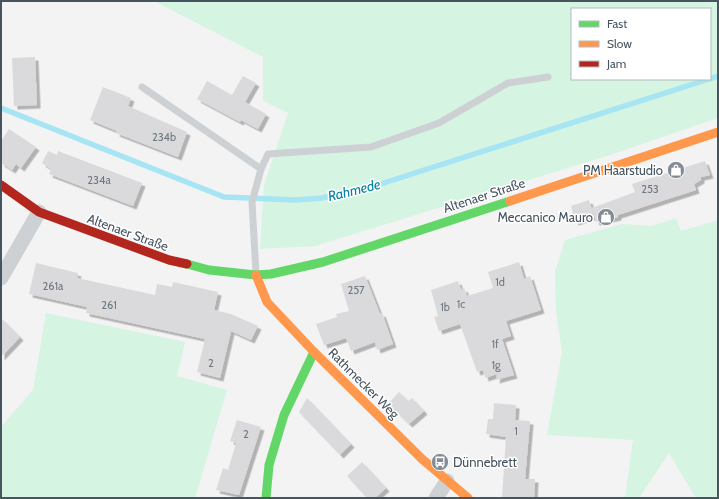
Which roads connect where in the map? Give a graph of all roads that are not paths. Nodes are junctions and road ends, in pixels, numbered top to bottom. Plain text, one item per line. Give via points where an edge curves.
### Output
1 (548, 77) dead end
2 (142, 87) dead end
3 (718, 132) edge
4 (261, 169) junction
5 (1, 185) edge
6 (39, 212) junction
7 (256, 275) junction
8 (1, 278) edge
9 (314, 352) junction
10 (447, 481) junction
11 (266, 498) edge
12 (436, 498) edge
13 (468, 498) edge

1 - 4 lane via 508,83 439,123 371,147 268,154
2 - 4 lane
3 - 7 main road, Altenaer Straße via 323,262
4 - 7 lane via 252,202
5 - 6 main road, Altenaer Straße
6 - 7 main road, Altenaer Straße via 169,260 209,270
6 - 8 street
7 - 9 main road, Rathmecker Weg via 267,302
9 - 10 main road, Rathmecker Weg
9 - 11 main road via 284,415 269,466
10 - 12 street
10 - 13 main road, Rathmecker Weg

